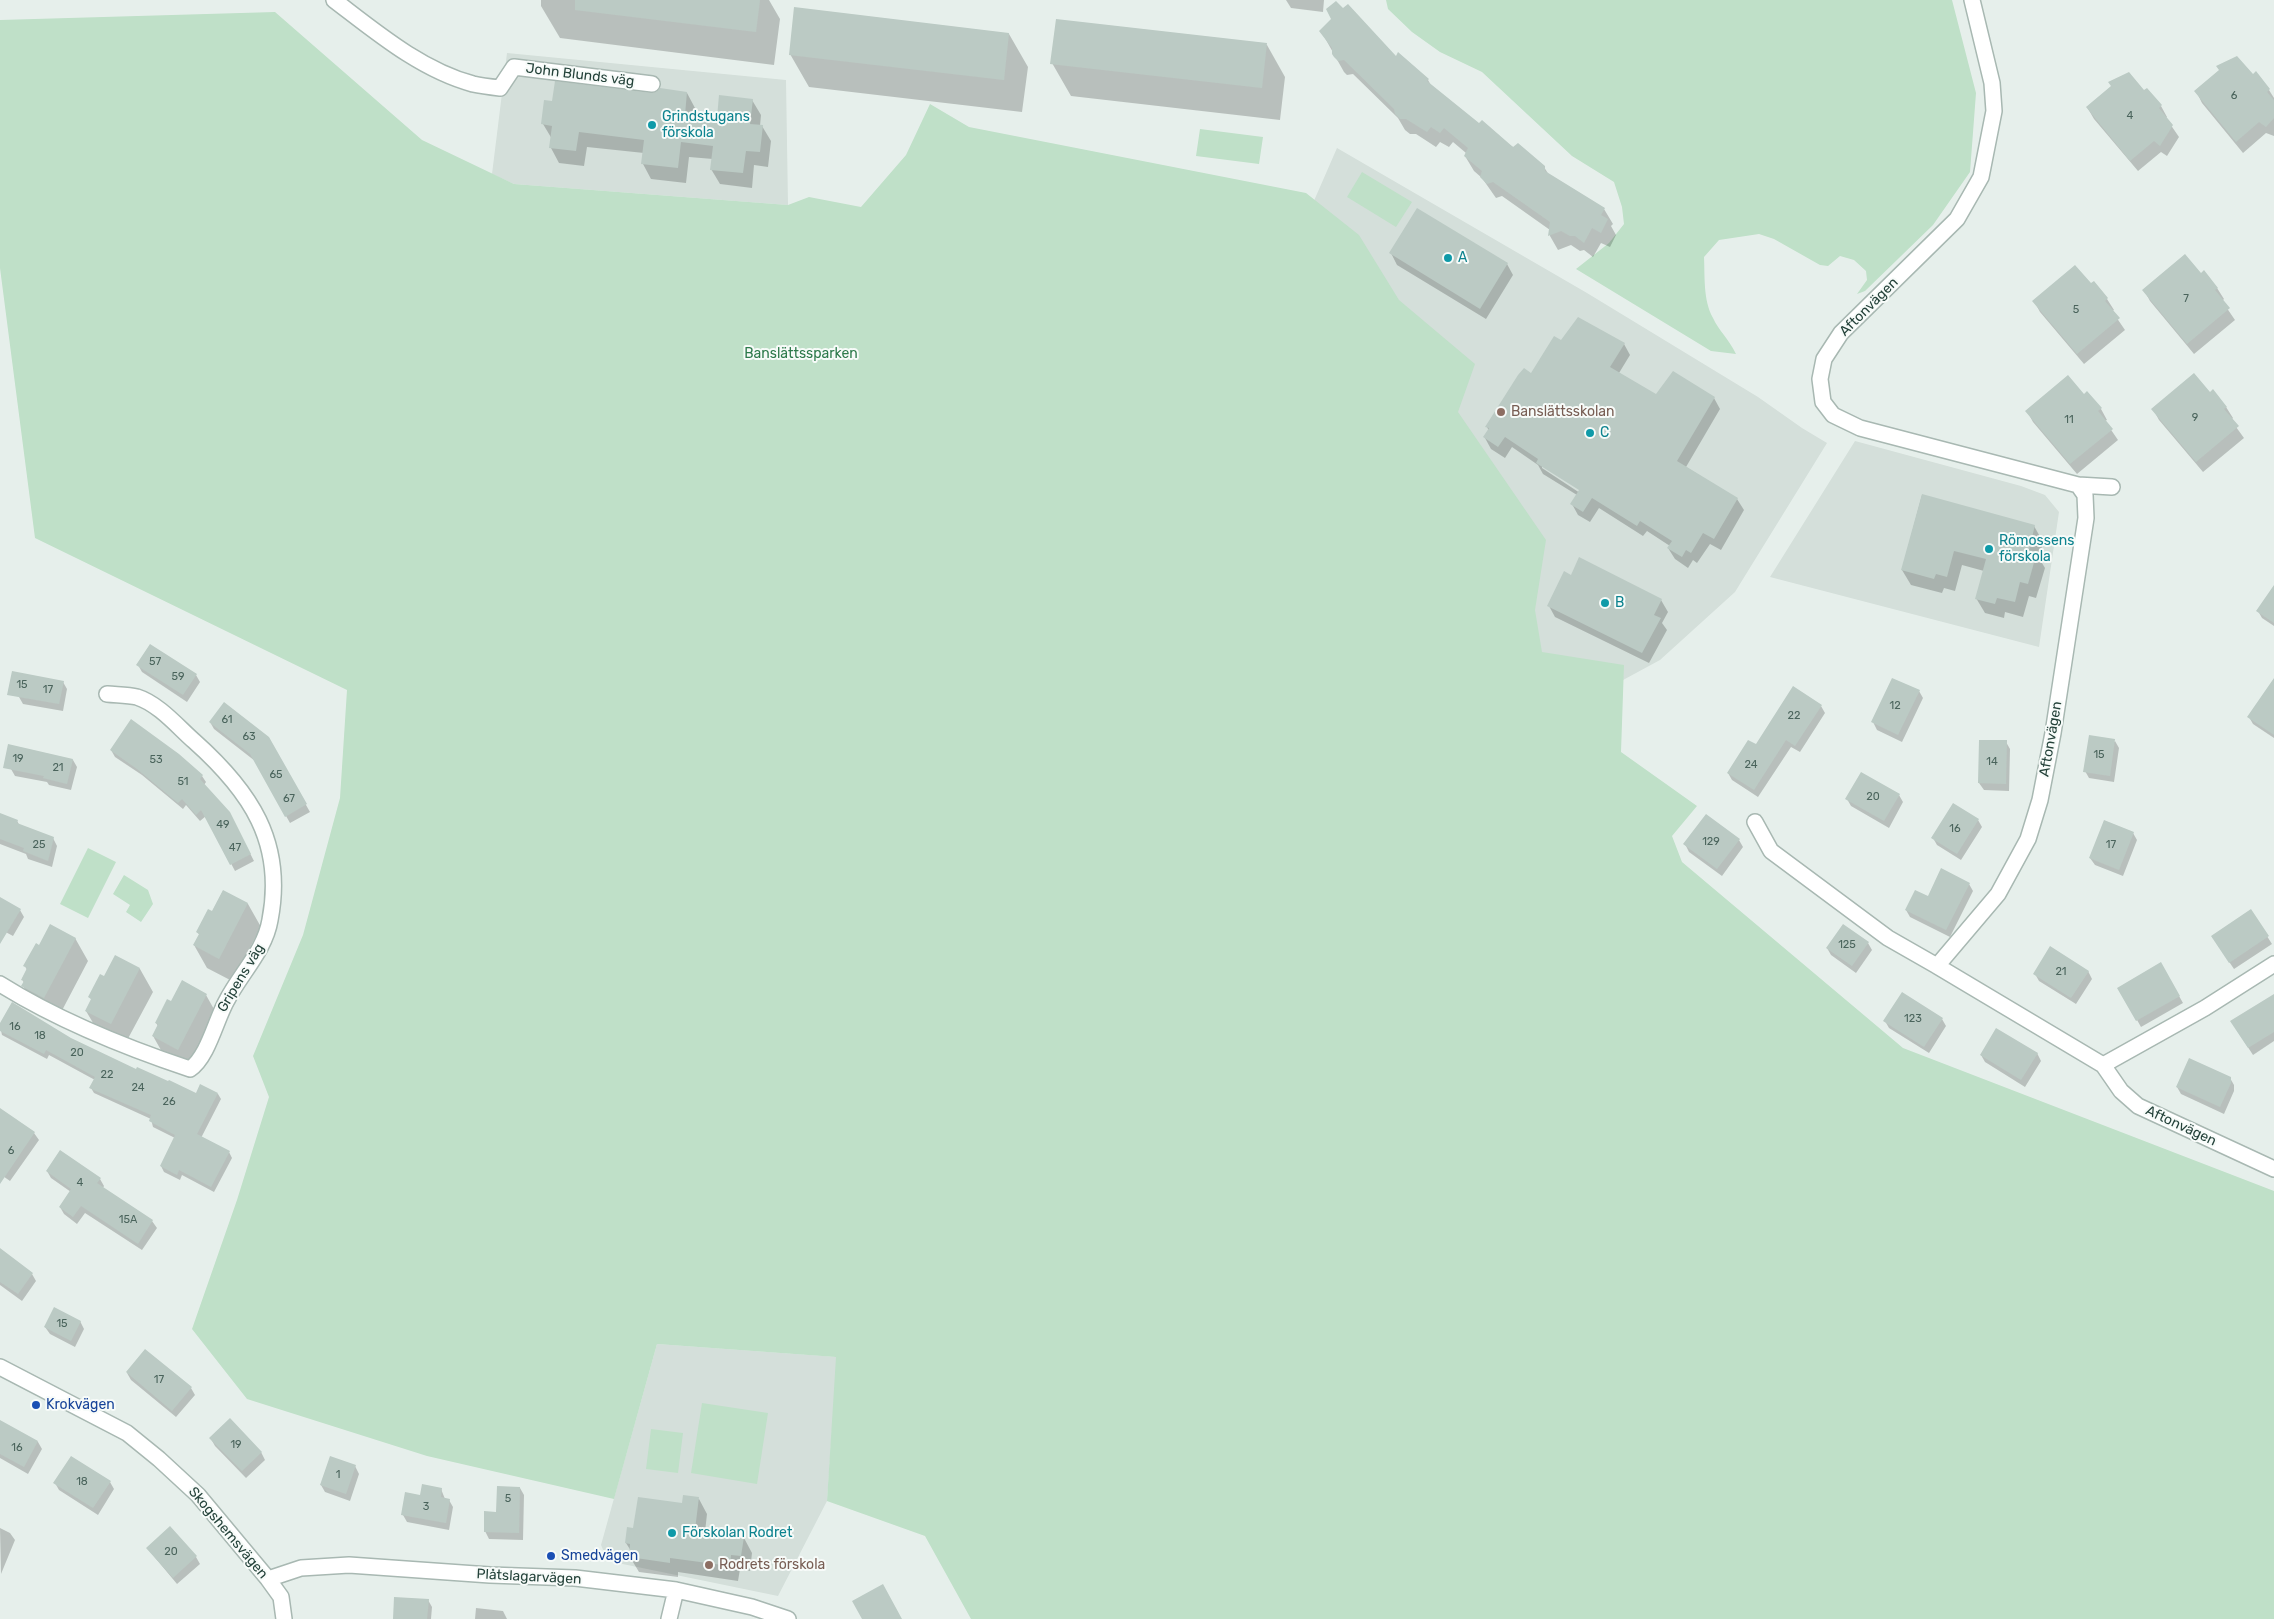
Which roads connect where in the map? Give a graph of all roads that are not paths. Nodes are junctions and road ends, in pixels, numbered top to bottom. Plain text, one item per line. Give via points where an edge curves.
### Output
1 (334, 0) edge
2 (1972, 0) edge
3 (652, 84) dead end
4 (2078, 484) junction
5 (2112, 487) dead end
6 (107, 694) dead end
7 (1755, 822) dead end
8 (2274, 964) edge
9 (1936, 966) junction
10 (0, 984) edge
11 (2103, 1065) junction
12 (2274, 1169) edge
13 (0, 1367) edge
14 (268, 1579) junction
15 (676, 1590) junction
16 (284, 1619) edge
17 (669, 1619) edge
18 (788, 1619) edge

1 - 3 street, John Blunds väg via 430,67 473,84 500,88 514,67
2 - 4 street, Aftonvägen via 1992,82 1994,111 1981,177 1957,218 1841,333 1824,359 1821,393 1823,402 1833,415 1860,428
4 - 5 street, Aftonvägen
4 - 9 street, Aftonvägen via 2085,495 2086,518 2040,800 2028,839 1998,894
6 - 10 street, Gripens väg via 136,697 153,706 210,756 239,786 256,811 272,858 274,892 266,935 227,999 200,1061 190,1069 120,1044
7 - 9 street, Aftonvägen via 1771,851 1888,938
8 - 11 street via 2205,1008
9 - 11 street, Aftonvägen
11 - 12 street, Aftonvägen via 2121,1091 2138,1106
13 - 14 street, Skogshemsvägen via 133,1438 198,1495
14 - 15 street, Plåtslagarvägen via 301,1568 349,1565 575,1578
14 - 16 street, Skogshemsvägen via 281,1597
15 - 17 street
15 - 18 street, Plåtslagarvägen via 752,1607

